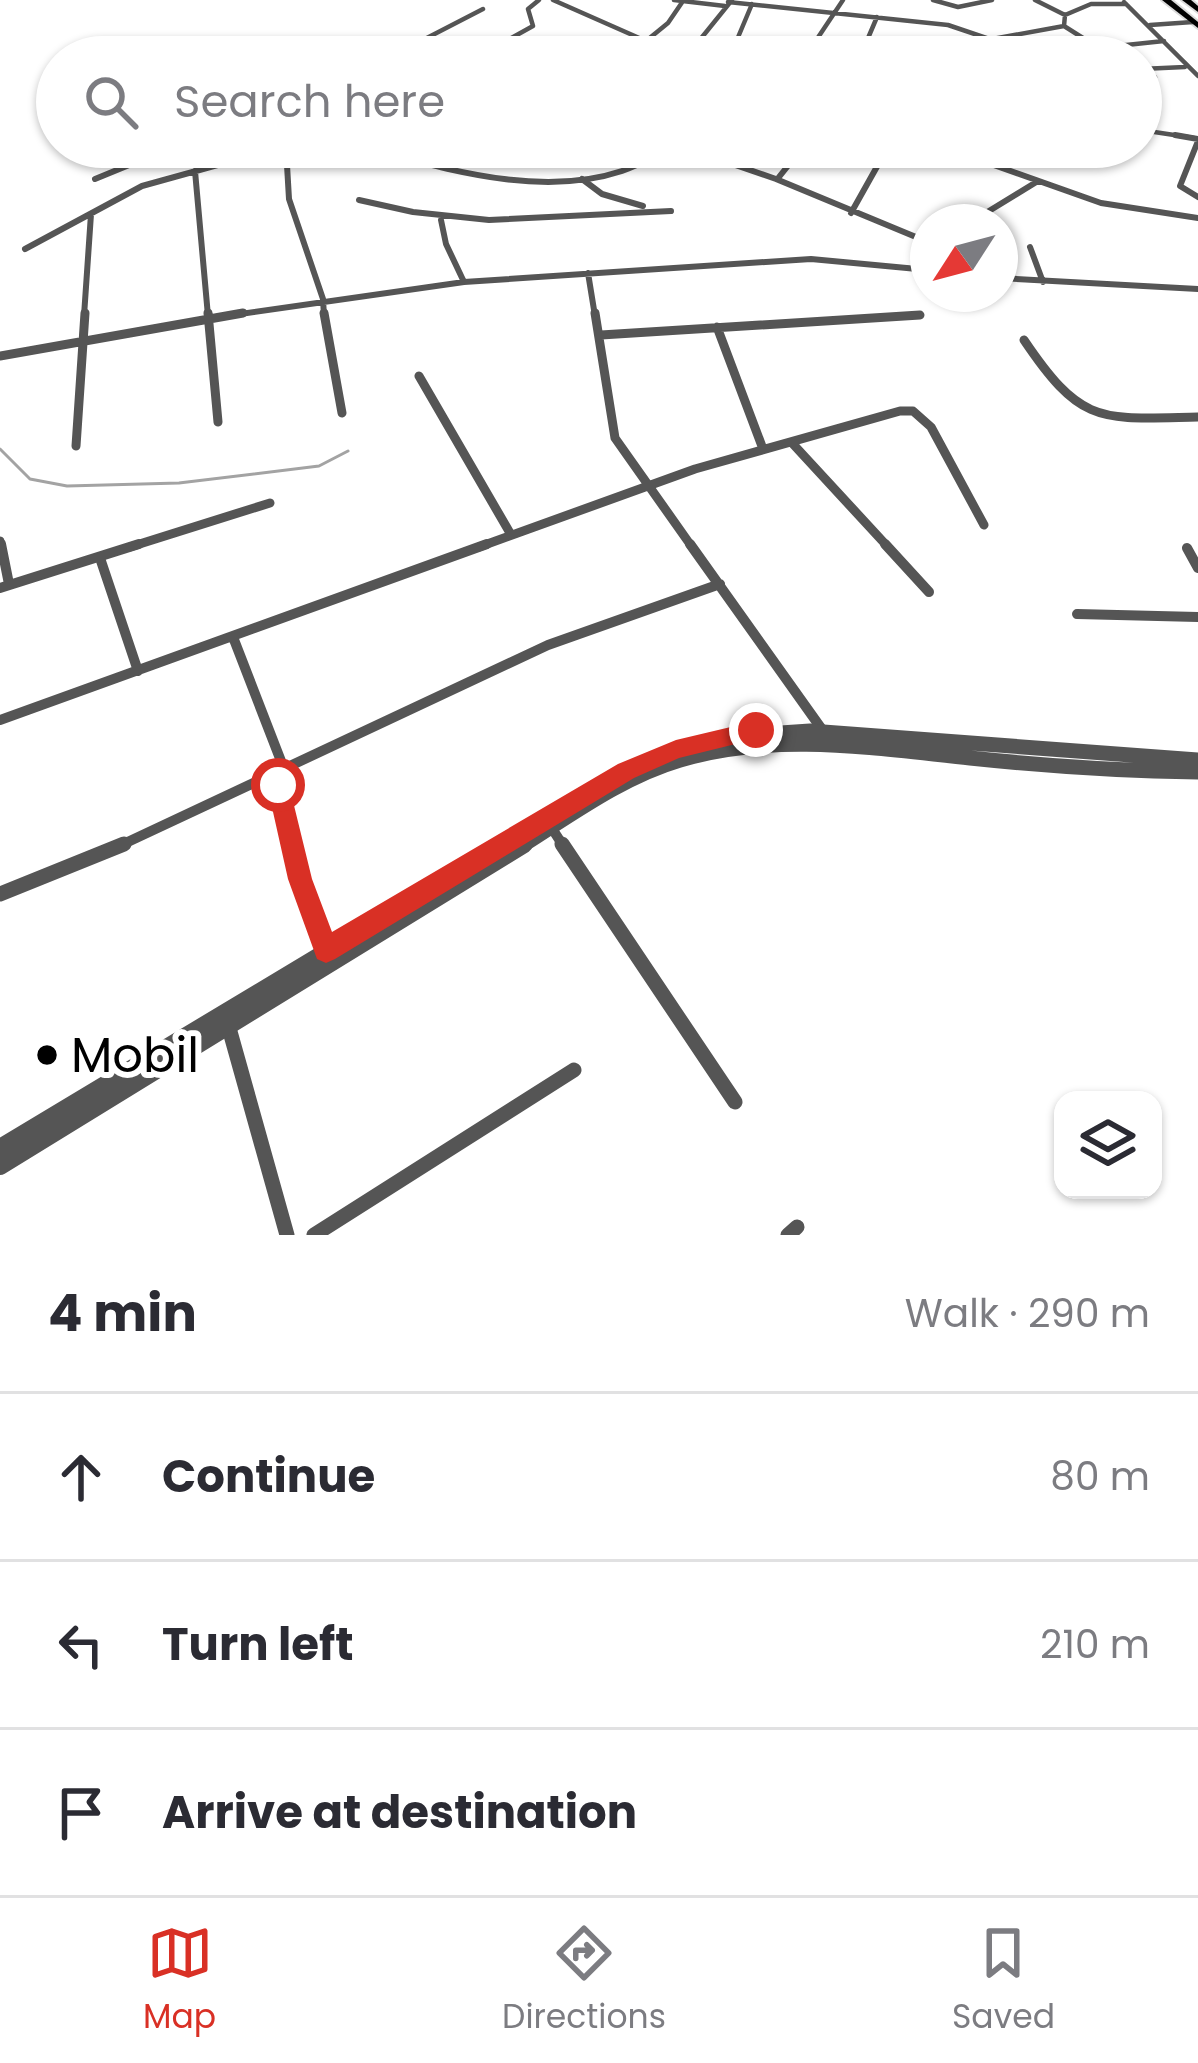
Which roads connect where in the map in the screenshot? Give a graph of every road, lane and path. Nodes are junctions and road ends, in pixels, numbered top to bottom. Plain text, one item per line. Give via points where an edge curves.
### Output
1 (539, 0) edge
2 (553, 0) edge
3 (678, 0) edge
4 (843, 0) edge
5 (933, 0) edge
6 (992, 0) edge
7 (1035, 0) edge
8 (1073, 0) edge
9 (1166, 0) edge
10 (1186, 0) edge
11 (1124, 2) edge
12 (728, 3) edge
13 (752, 4) junction
14 (1087, 5) junction
15 (483, 9) dead end
16 (1198, 10) edge
17 (832, 12) junction
18 (1066, 15) junction
19 (877, 17) junction
20 (1196, 24) edge
21 (1150, 25) junction
22 (1064, 26) junction
23 (431, 36) edge
24 (514, 36) edge
25 (635, 36) edge
26 (652, 36) edge
27 (702, 36) edge
28 (739, 36) edge
29 (818, 36) edge
30 (869, 36) edge
31 (990, 36) edge
32 (1000, 36) edge
33 (1079, 36) edge
34 (1160, 36) edge
35 (1162, 39) edge
36 (1164, 41) joint
37 (1186, 67) junction
38 (1162, 69) edge
39 (1198, 76) edge
40 (1162, 134) edge
41 (1198, 140) edge
42 (121, 168) edge
43 (158, 168) edge
44 (202, 168) edge
45 (286, 168) edge
46 (459, 168) edge
47 (629, 168) edge
48 (751, 168) edge
49 (786, 168) edge
50 (876, 168) edge
51 (1002, 168) edge
52 (194, 170) junction
53 (170, 177) junction
54 (779, 177) junction
55 (95, 179) dead end
56 (582, 179) junction
57 (1038, 181) junction
58 (1198, 196) edge
59 (359, 200) dead end
60 (1000, 204) edge
61 (645, 207) junction
62 (671, 211) dead end
63 (851, 213) junction
64 (91, 214) junction
65 (1198, 218) edge
66 (441, 220) junction
67 (910, 235) edge
68 (1030, 247) dead end
69 (26, 249) dead end
70 (910, 269) edge
71 (588, 274) junction
72 (1018, 279) edge
73 (464, 282) junction
74 (1043, 282) junction
75 (1198, 290) edge
76 (323, 299) junction
77 (920, 315) dead end
78 (208, 318) junction
79 (717, 327) junction
80 (601, 335) junction
81 (82, 340) junction
82 (1024, 340) dead end
83 (0, 356) edge
84 (419, 376) dead end
85 (342, 413) dead end
86 (1198, 417) edge
87 (218, 422) dead end
88 (793, 444) junction
89 (76, 446) dead end
90 (763, 449) junction
91 (648, 489) junction
92 (270, 503) dead end
93 (984, 525) dead end
94 (510, 533) junction
95 (0, 541) edge
96 (1187, 548) dead end
97 (100, 558) junction
98 (1198, 568) edge
99 (720, 584) junction
100 (4, 586) edge
101 (929, 592) dead end
102 (1077, 614) dead end
103 (1198, 617) edge
104 (233, 637) junction
105 (138, 671) junction
106 (0, 720) edge
107 (821, 728) junction
108 (1198, 760) edge
109 (1198, 772) edge
110 (286, 774) junction
111 (553, 830) junction
112 (0, 894) edge
113 (326, 950) junction
114 (229, 1028) junction
115 (574, 1070) dead end
116 (735, 1102) dead end
117 (0, 1148) edge
118 (0, 1166) edge
119 (287, 1235) edge
120 (314, 1235) edge

1 - 24 street via 528,7 532,26
2 - 25 street
3 - 12 street
3 - 26 street
4 - 17 street
5 - 6 street via 958,8
7 - 18 street
8 - 14 street
9 - 20 main road
10 - 16 main road
11 - 14 street
11 - 21 street
12 - 13 street
12 - 27 street
13 - 17 street
13 - 28 street
14 - 18 street
15 - 23 street
17 - 19 street
17 - 29 street
18 - 22 street
19 - 30 street
19 - 31 street
20 - 21 street
21 - 34 street
22 - 32 street
22 - 33 street
35 - 36 street
36 - 37 street
37 - 38 street
37 - 39 street
40 - 41 street
41 - 58 street via 1180,186
42 - 55 street
43 - 53 street
44 - 52 street
45 - 76 street
46 - 56 street
47 - 56 street
48 - 54 street
49 - 54 street
50 - 63 street
51 - 57 street
52 - 53 street
52 - 78 street
53 - 64 street
54 - 63 street
56 - 61 street
57 - 60 street
57 - 65 street via 1153,214
59 - 66 street
61 - 62 street
61 - 66 street via 582,218
63 - 67 street
64 - 69 street
64 - 81 street
66 - 73 street
68 - 74 street
70 - 71 street via 811,259
71 - 73 street
71 - 80 street
72 - 74 street
73 - 76 street
74 - 75 street
76 - 78 street
76 - 85 street
77 - 79 street
78 - 81 street
78 - 87 street
79 - 80 street
79 - 90 street
80 - 91 street via 615,438
81 - 83 street
81 - 89 street
82 - 86 street via 1081,411
84 - 94 street
88 - 90 street
88 - 93 street via 913,411 931,427
88 - 101 street
90 - 91 street
91 - 94 street
91 - 99 street
92 - 97 street
94 - 104 street
95 - 100 street
96 - 98 street
97 - 100 street
97 - 105 street
99 - 107 street
99 - 110 street via 551,644
102 - 103 street
104 - 105 street
104 - 110 street
105 - 106 street
107 - 108 street via 1089,757
107 - 113 street via 756,730 652,759
109 - 111 street via 1094,771 759,741 659,766
110 - 112 street
110 - 113 street via 277,795
111 - 114 street
111 - 116 street
113 - 117 street
114 - 118 street
114 - 119 street
115 - 120 street

